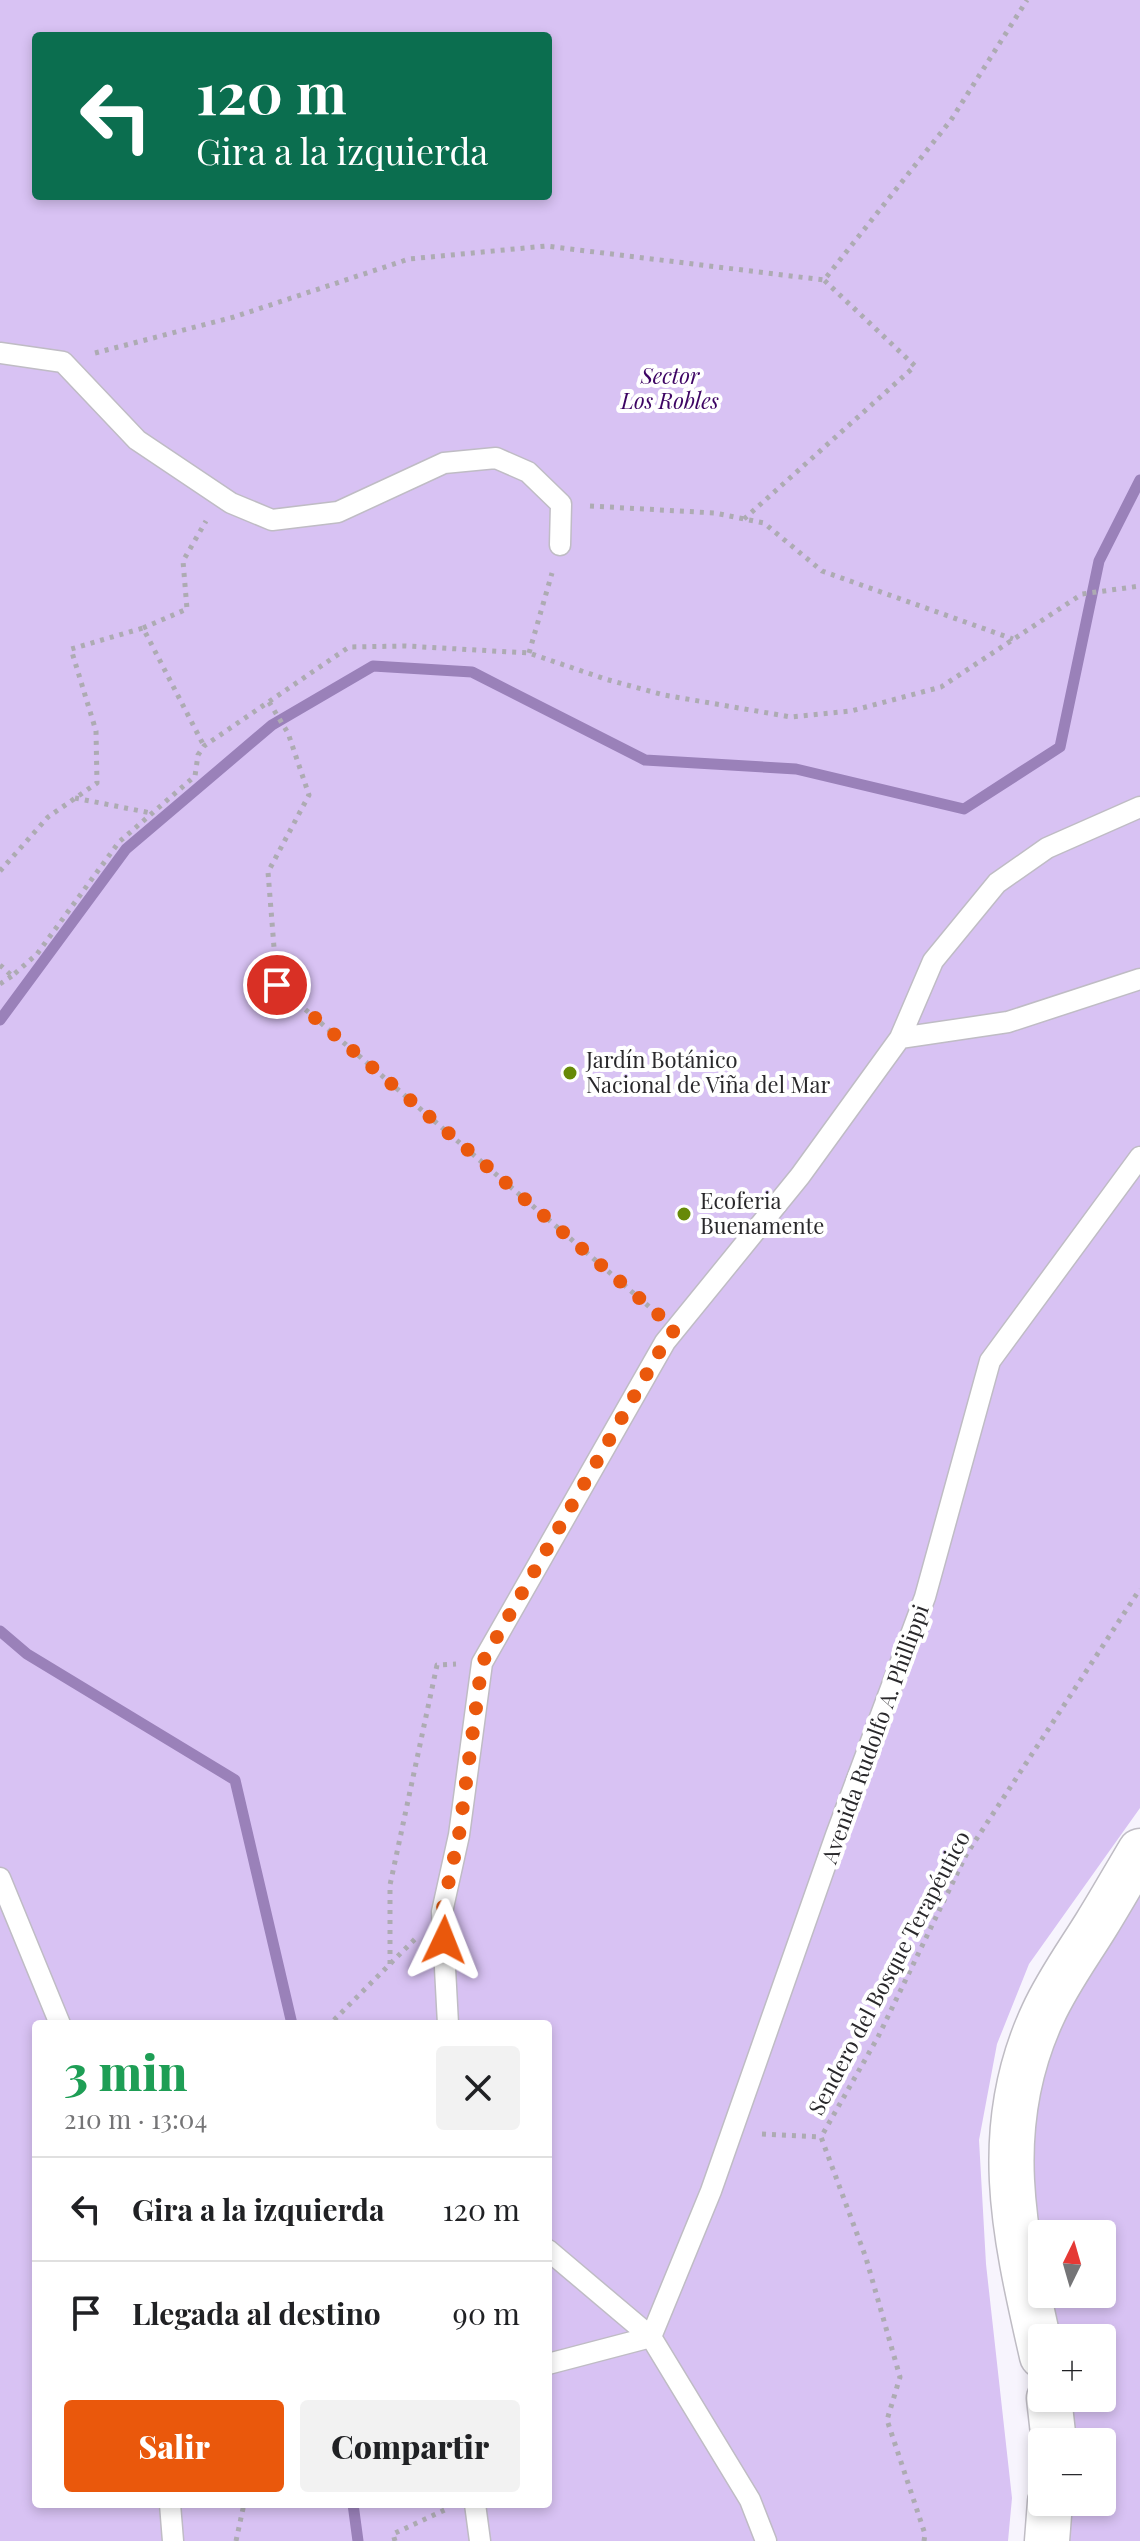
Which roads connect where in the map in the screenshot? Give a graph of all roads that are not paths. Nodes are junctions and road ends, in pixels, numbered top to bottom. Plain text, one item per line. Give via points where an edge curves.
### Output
1 (0, 353) edge
2 (560, 545) road end
3 (1140, 807) edge
4 (1140, 979) edge
5 (900, 1038) junction
6 (1140, 1157) edge
7 (1140, 1851) edge
8 (0, 1878) edge
9 (58, 2020) edge
10 (448, 2020) edge
11 (552, 2253) edge
12 (1036, 2324) edge
13 (651, 2337) junction
14 (552, 2363) edge
15 (170, 2508) edge
16 (476, 2508) edge
17 (1049, 2516) edge
18 (173, 2541) edge
19 (480, 2541) edge
20 (766, 2541) edge
21 (1047, 2541) edge

1 - 2 lane via 63,362 137,440 231,503 272,520 338,512 444,463 496,458 528,472 561,504
3 - 5 lane via 1047,848 997,883 933,961
4 - 5 lane via 1008,1022
5 - 10 lane via 800,1176 665,1342 482,1663 459,1835 442,1912
6 - 13 lane, Avenida Rudolfo A. Phillippi via 990,1361 925,1597 711,2191
7 - 12 main road via 1057,1986 1019,2084 1010,2176
8 - 9 lane
11 - 13 lane
13 - 14 lane
13 - 20 lane via 750,2500
15 - 18 lane
16 - 19 lane
17 - 21 main road

